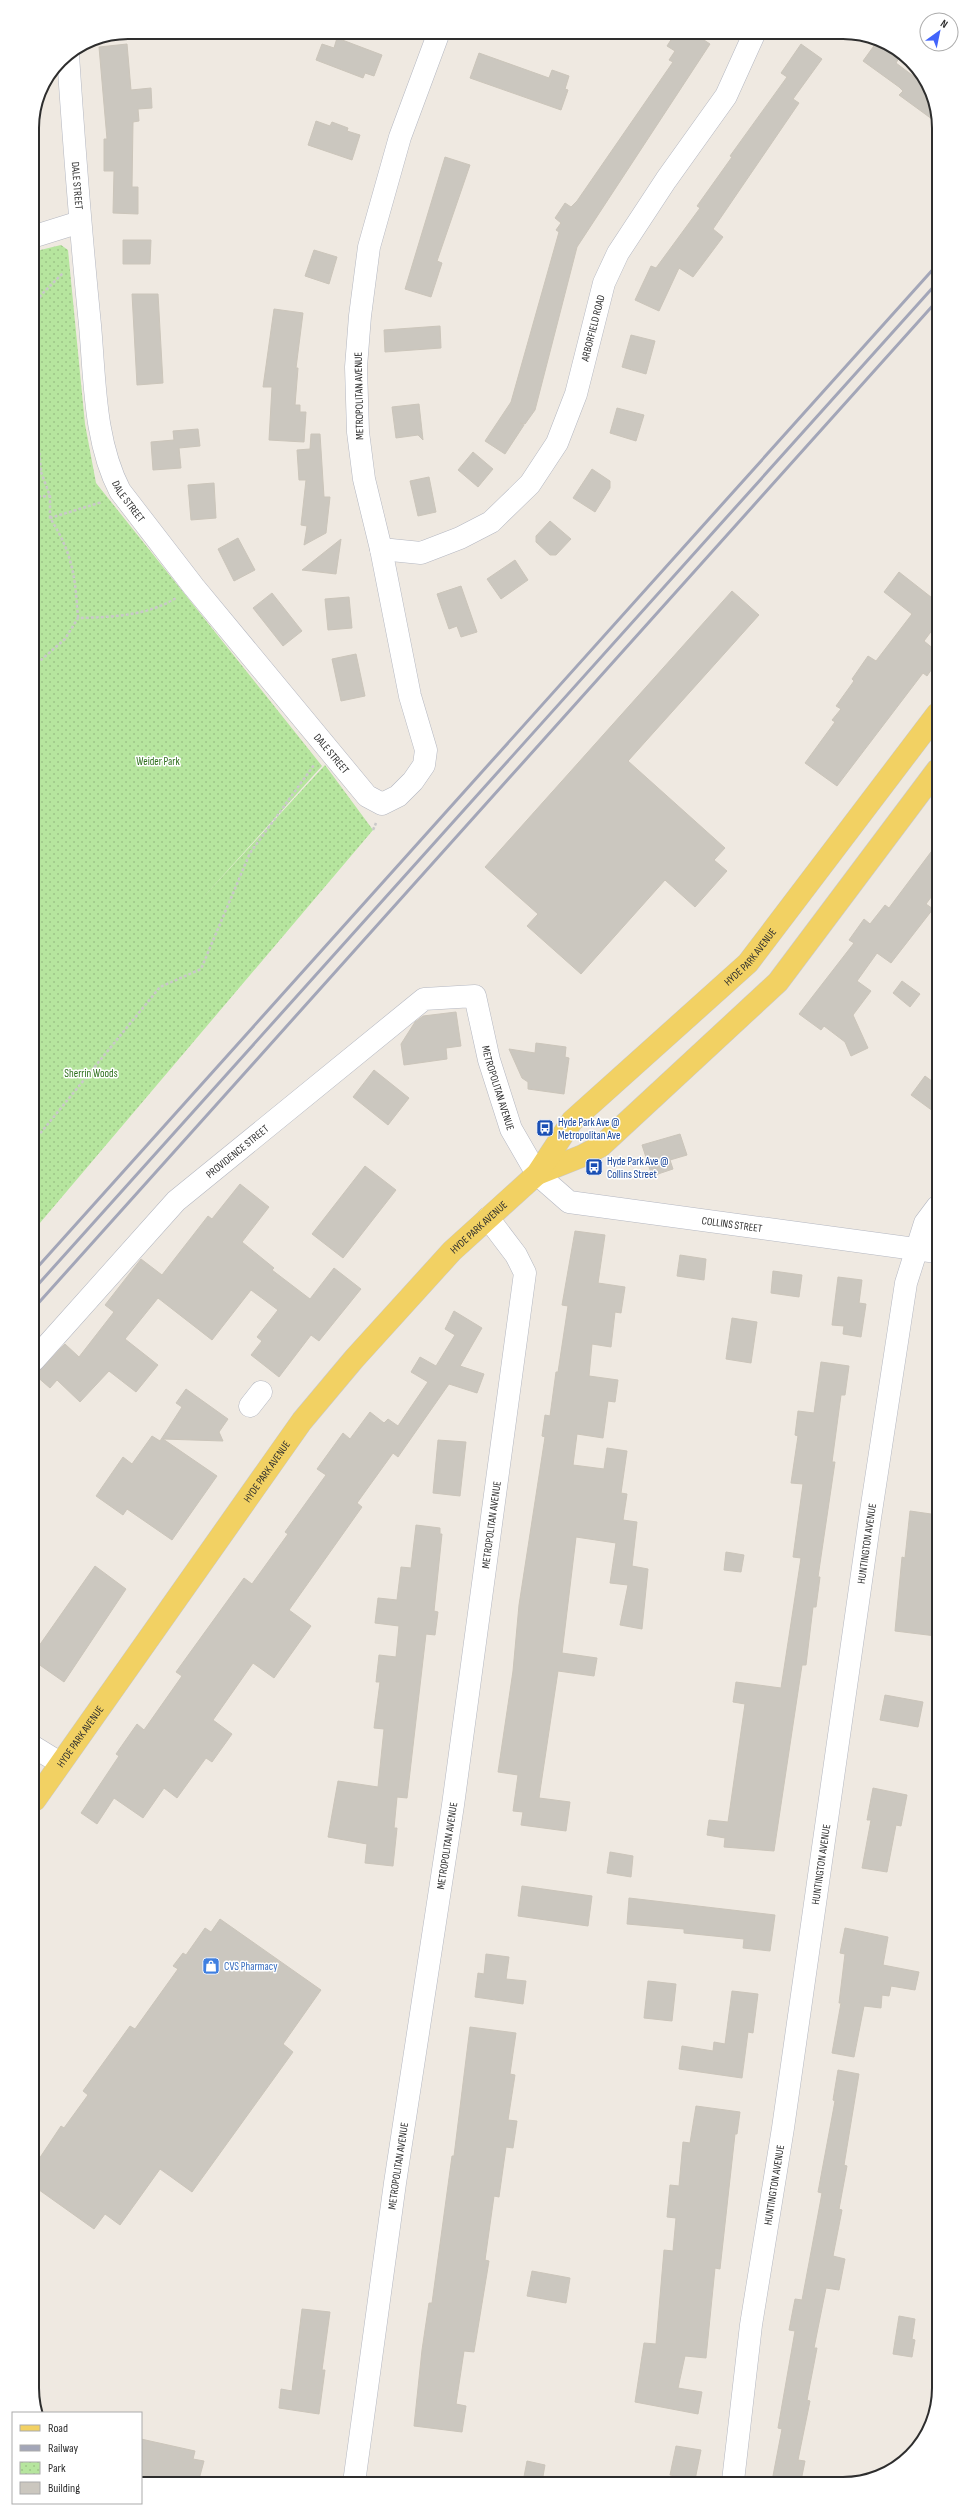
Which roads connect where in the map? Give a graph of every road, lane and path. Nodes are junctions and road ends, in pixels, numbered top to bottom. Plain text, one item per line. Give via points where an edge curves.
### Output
1 (436, 39) edge
2 (753, 39) edge
3 (68, 62) edge
4 (80, 222) junction
5 (39, 235) edge
6 (66, 271) dead end
7 (42, 295) junction
8 (39, 296) edge
9 (39, 301) edge
10 (39, 450) edge
11 (41, 472) joint
12 (120, 491) junction
13 (50, 496) junction
14 (39, 497) edge
15 (50, 518) junction
16 (381, 548) junction
17 (180, 596) dead end
18 (78, 618) junction
19 (39, 662) edge
20 (932, 719) edge
21 (319, 758) dead end
22 (424, 765) joint
23 (932, 777) edge
24 (475, 996) joint
25 (39, 1135) edge
26 (537, 1174) junction
27 (932, 1214) edge
28 (488, 1218) junction
29 (927, 1251) edge
30 (39, 1354) edge
31 (39, 1750) edge
32 (60, 1763) junction
33 (39, 1793) edge
34 (355, 2477) edge
35 (733, 2477) edge

1 - 16 street, METROPOLITAN AVENUE via 400,138 369,247 360,316 356,367 358,432 364,479
2 - 16 street, ARBORFIELD ROAD via 726,96 618,253 604,283 576,394 557,443 530,484 491,522 460,538 421,553
3 - 4 street, DALE STREET
4 - 5 street
4 - 12 street, DALE STREET via 102,442 112,476
6 - 7 path
7 - 8 path
7 - 9 path
10 - 11 path
11 - 13 path
12 - 15 path via 103,502
12 - 22 street, DALE STREET via 194,587 367,796 382,804 398,796
13 - 14 path
13 - 15 path
15 - 18 path via 65,541 74,571
16 - 22 street, METROPOLITAN AVENUE via 410,696 426,750
17 - 18 path via 164,605 121,616
18 - 19 path via 65,639
20 - 26 main road, HYDE PARK AVENUE via 748,963 572,1122
21 - 25 path via 250,853 201,969 160,987
23 - 26 main road, HYDE PARK AVENUE via 778,982 601,1146
24 - 26 street, METROPOLITAN AVENUE via 489,1060 512,1129
24 - 30 street, PROVIDENCE STREET via 424,999 176,1201
26 - 28 main road, HYDE PARK AVENUE
26 - 29 street, COLLINS STREET via 569,1202
27 - 29 street, HUNTINGTON AVENUE via 926,1223
28 - 32 main road, HYDE PARK AVENUE via 418,1287 302,1421
28 - 34 street, METROPOLITAN AVENUE via 516,1255 525,1273 453,1805 395,2183
29 - 35 street, HUNTINGTON AVENUE via 906,1283 783,2128 751,2325
31 - 32 street
32 - 33 main road, HYDE PARK AVENUE

